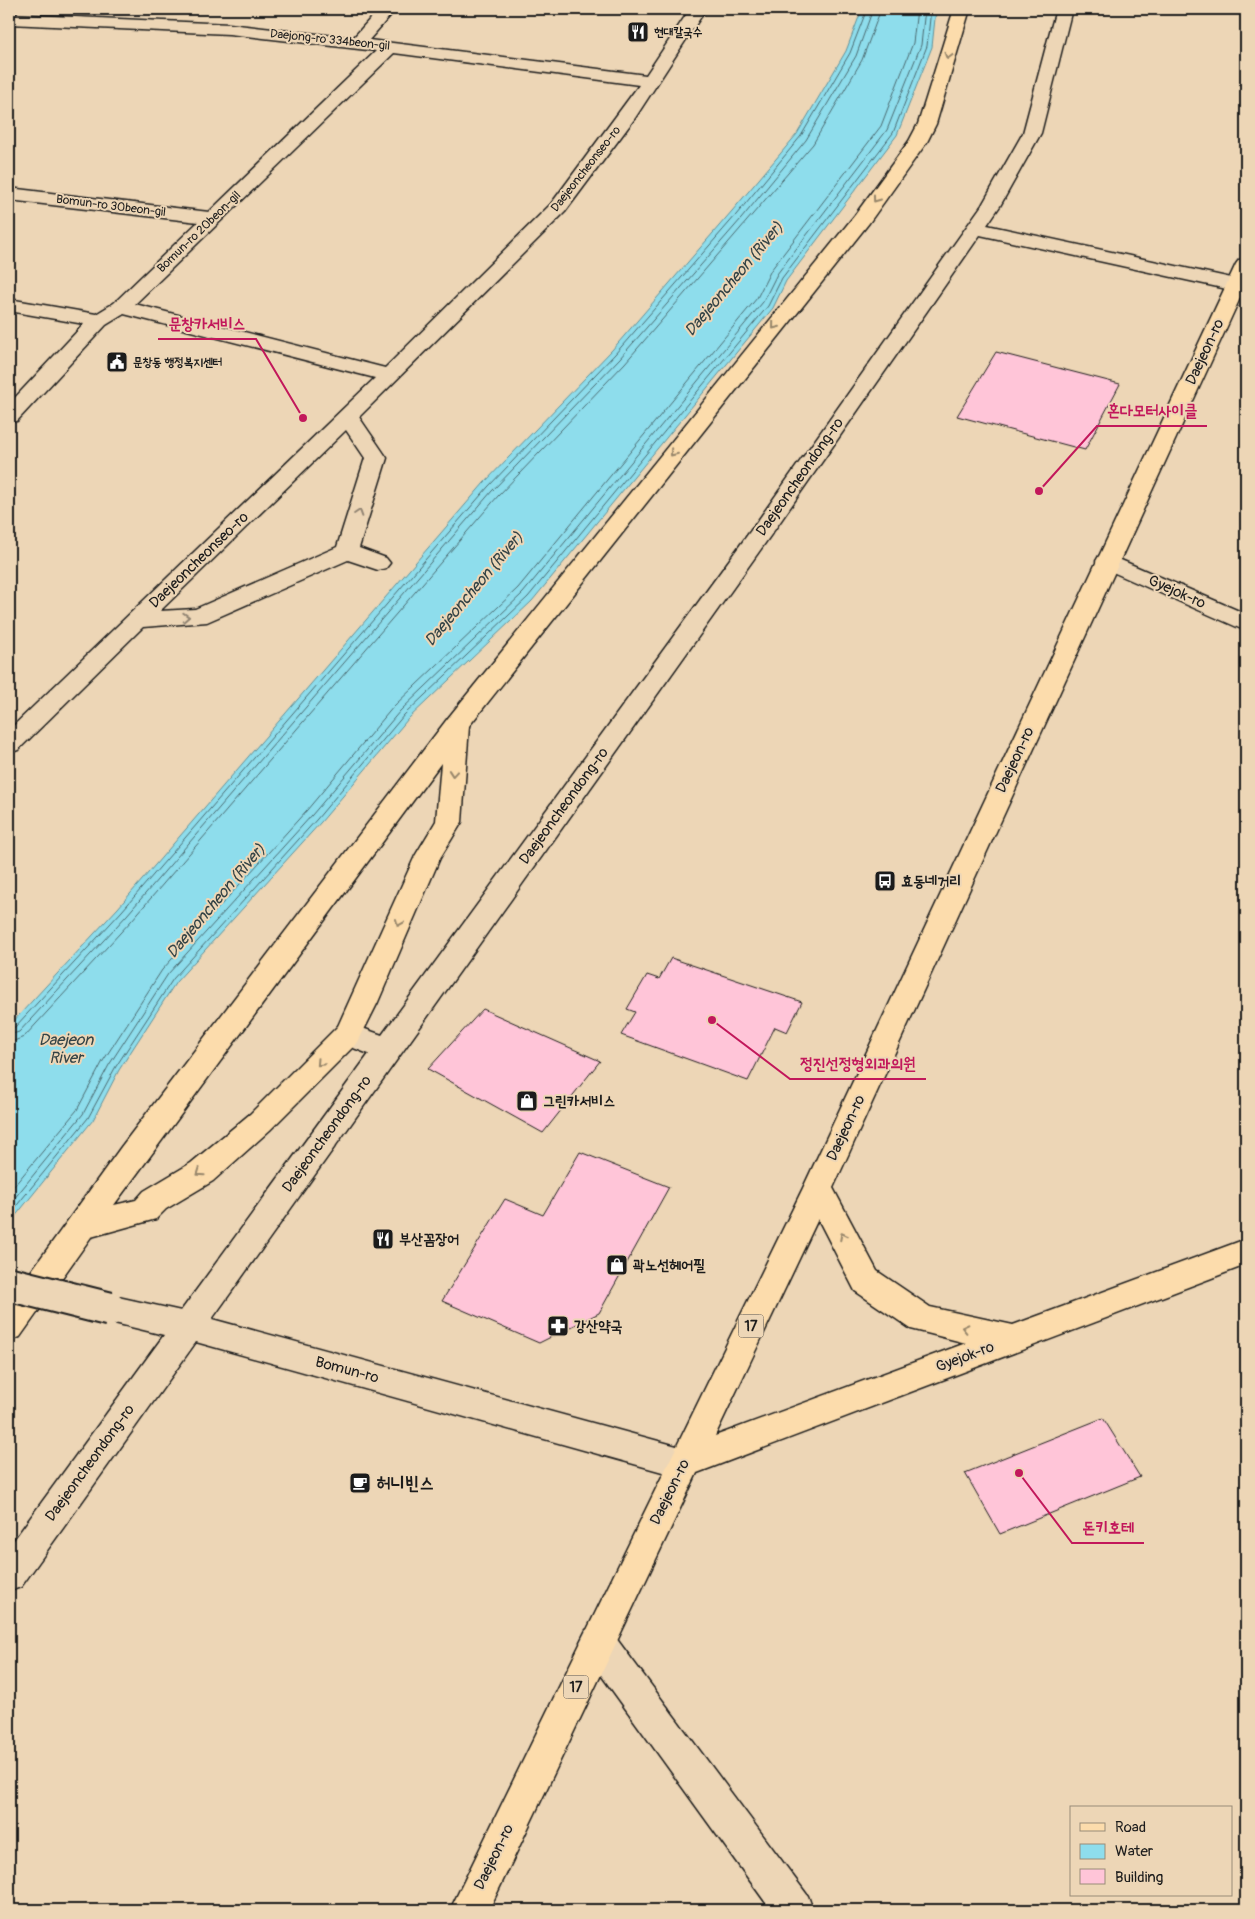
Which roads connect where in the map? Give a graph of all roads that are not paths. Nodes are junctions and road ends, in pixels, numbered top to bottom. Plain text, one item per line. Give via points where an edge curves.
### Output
1 (388, 9) edge
2 (698, 9) edge
3 (962, 9) edge
4 (1064, 9) edge
5 (9, 19) edge
6 (356, 43) junction
7 (390, 47) junction
8 (650, 81) junction
9 (9, 194) edge
10 (214, 218) junction
11 (975, 228) junction
12 (1246, 264) edge
13 (1236, 285) junction
14 (9, 305) edge
15 (121, 307) junction
16 (99, 321) junction
17 (389, 375) junction
18 (9, 416) edge
19 (348, 417) junction
20 (347, 551) junction
21 (1107, 561) junction
22 (378, 563) dead end
23 (138, 620) junction
24 (1246, 623) edge
25 (457, 724) junction
26 (9, 744) edge
27 (348, 1034) junction
28 (388, 1049) junction
29 (818, 1188) junction
30 (82, 1226) junction
31 (1246, 1252) edge
32 (9, 1284) edge
33 (188, 1326) junction
34 (12, 1329) edge
35 (1013, 1339) junction
36 (684, 1463) junction
37 (9, 1575) edge
38 (598, 1642) junction
39 (469, 1910) edge
40 (794, 1910) edge

1 - 6 street
2 - 8 street, Daejeoncheonseo-ro
3 -> 25 main road via 927,124 918,142 862,219
4 - 11 street, Daejeoncheondong-ro via 1032,133
5 - 6 street, Daejong-ro 334beon-gil via 229,29
6 - 7 street, Daejong-ro 334beon-gil
7 - 8 street, Daejong-ro 334beon-gil
7 - 10 street, Bomun-ro 20beon-gil
8 - 17 street, Daejeoncheonseo-ro via 558,208
9 - 10 street, Bomun-ro 30beon-gil
10 - 15 street, Bomun-ro 20beon-gil
11 - 13 street
11 - 28 street, Daejeoncheondong-ro via 765,527
12 - 13 main road, Daejeon-ro / 17
13 - 21 main road, Daejeon-ro / 17
14 - 16 street
15 - 16 street, Bomun-ro 20beon-gil
15 - 17 street
16 - 18 street, Bomun-ro 20beon-gil
17 - 19 street, Daejeoncheonseo-ro
20 -> 19 street via 376,458
19 - 23 street, Daejeoncheonseo-ro
20 - 22 street
23 -> 20 street via 199,617
21 - 24 street, Gyejok-ro
21 - 29 main road, Daejeon-ro / 17
23 - 26 street, Daejeoncheonseo-ro
25 -> 27 main road via 449,822 428,856
25 - 30 main road
27 - 28 street
27 -> 30 main road via 268,1115 202,1172 155,1200 145,1210
28 - 33 street, Daejeoncheondong-ro
35 -> 29 main road via 922,1319 866,1281
29 - 36 main road, Daejeon-ro / 17
30 - 34 main road
31 - 35 main road, Gyejok-ro
32 - 33 street, Bomun-ro, bridge
33 - 36 street, Bomun-ro
33 - 37 street, Daejeoncheondong-ro
35 - 36 main road, Gyejok-ro
36 - 38 main road, Daejeon-ro / 17
38 - 39 main road, Daejeon-ro / 17
38 - 40 street

